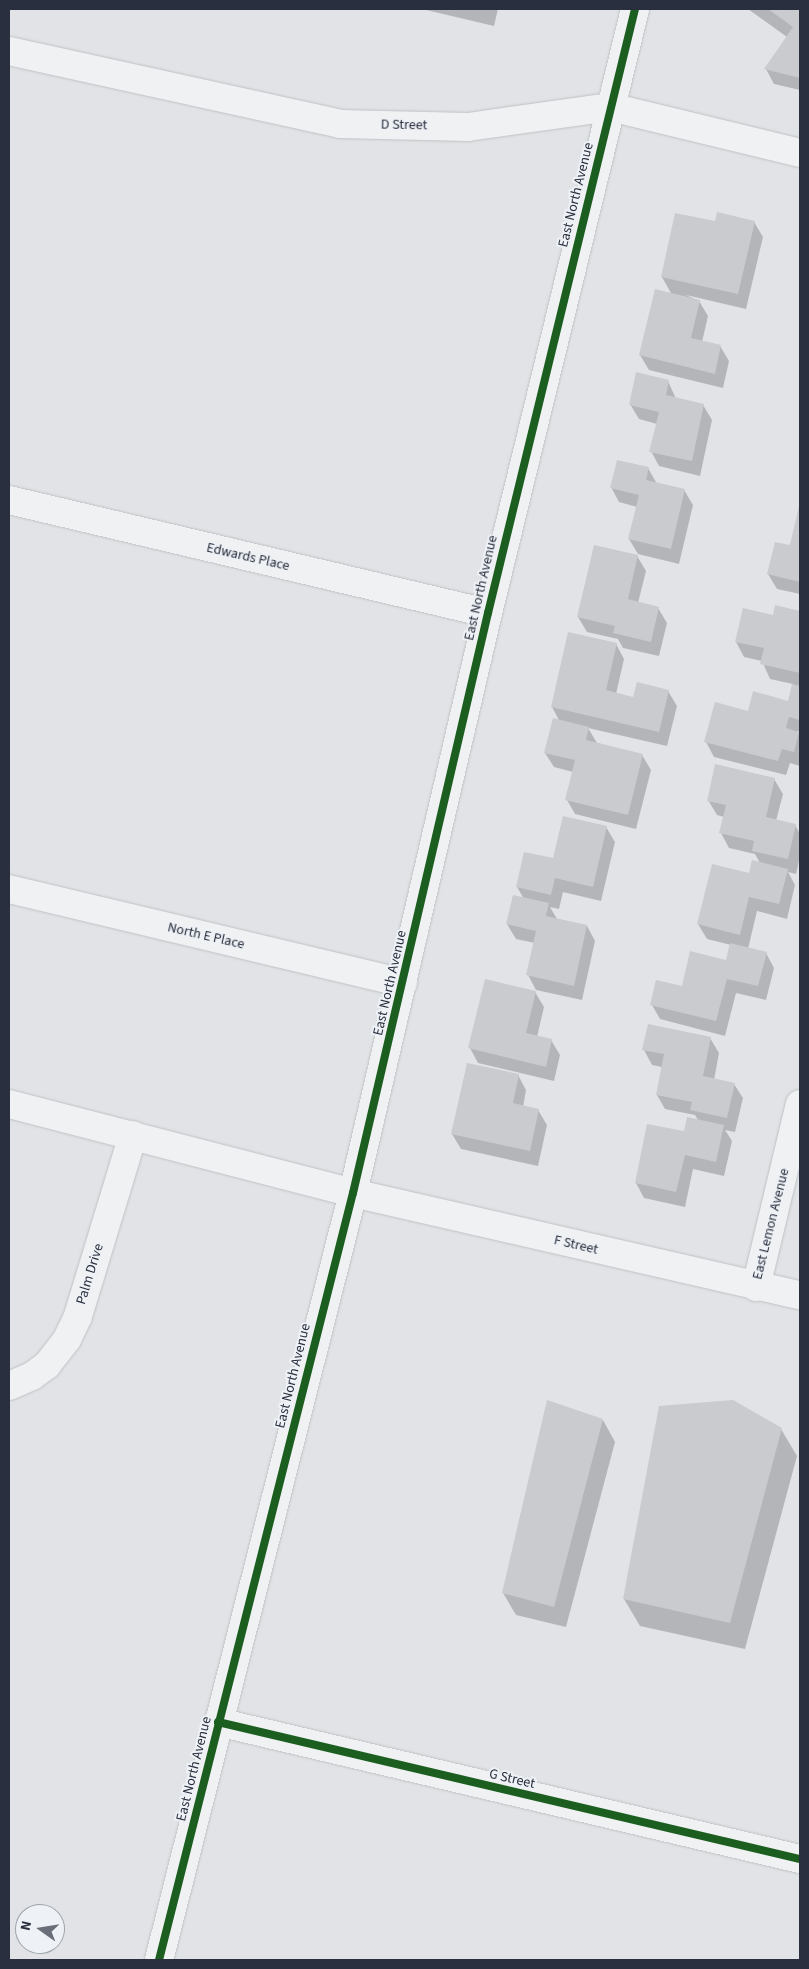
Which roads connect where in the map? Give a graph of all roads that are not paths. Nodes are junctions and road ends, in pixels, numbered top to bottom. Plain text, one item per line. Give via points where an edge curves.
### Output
1 (635, 9) edge
2 (9, 51) edge
3 (610, 107) junction
4 (800, 153) edge
5 (9, 500) edge
6 (488, 613) junction
7 (9, 890) edge
8 (403, 983) junction
9 (9, 1104) edge
10 (800, 1104) edge
11 (133, 1135) junction
12 (353, 1193) junction
13 (756, 1287) junction
14 (800, 1295) edge
15 (9, 1386) edge
16 (218, 1722) junction
17 (800, 1860) edge
18 (159, 1960) edge

1 - 3 street, East North Avenue
2 - 3 street, D Street via 340,124 468,127
3 - 4 street, D Street
3 - 6 street, East North Avenue
5 - 6 street, Edwards Place
6 - 8 street, East North Avenue
7 - 8 street, North E Place
8 - 12 street, East North Avenue
9 - 11 street
10 - 13 street, East Lemon Avenue
11 - 12 street
11 - 15 street, Palm Drive via 78,1316 67,1339 47,1365
12 - 13 street, F Street
12 - 16 street, East North Avenue
13 - 14 street, F Street
16 - 17 street, G Street
16 - 18 street, East North Avenue

